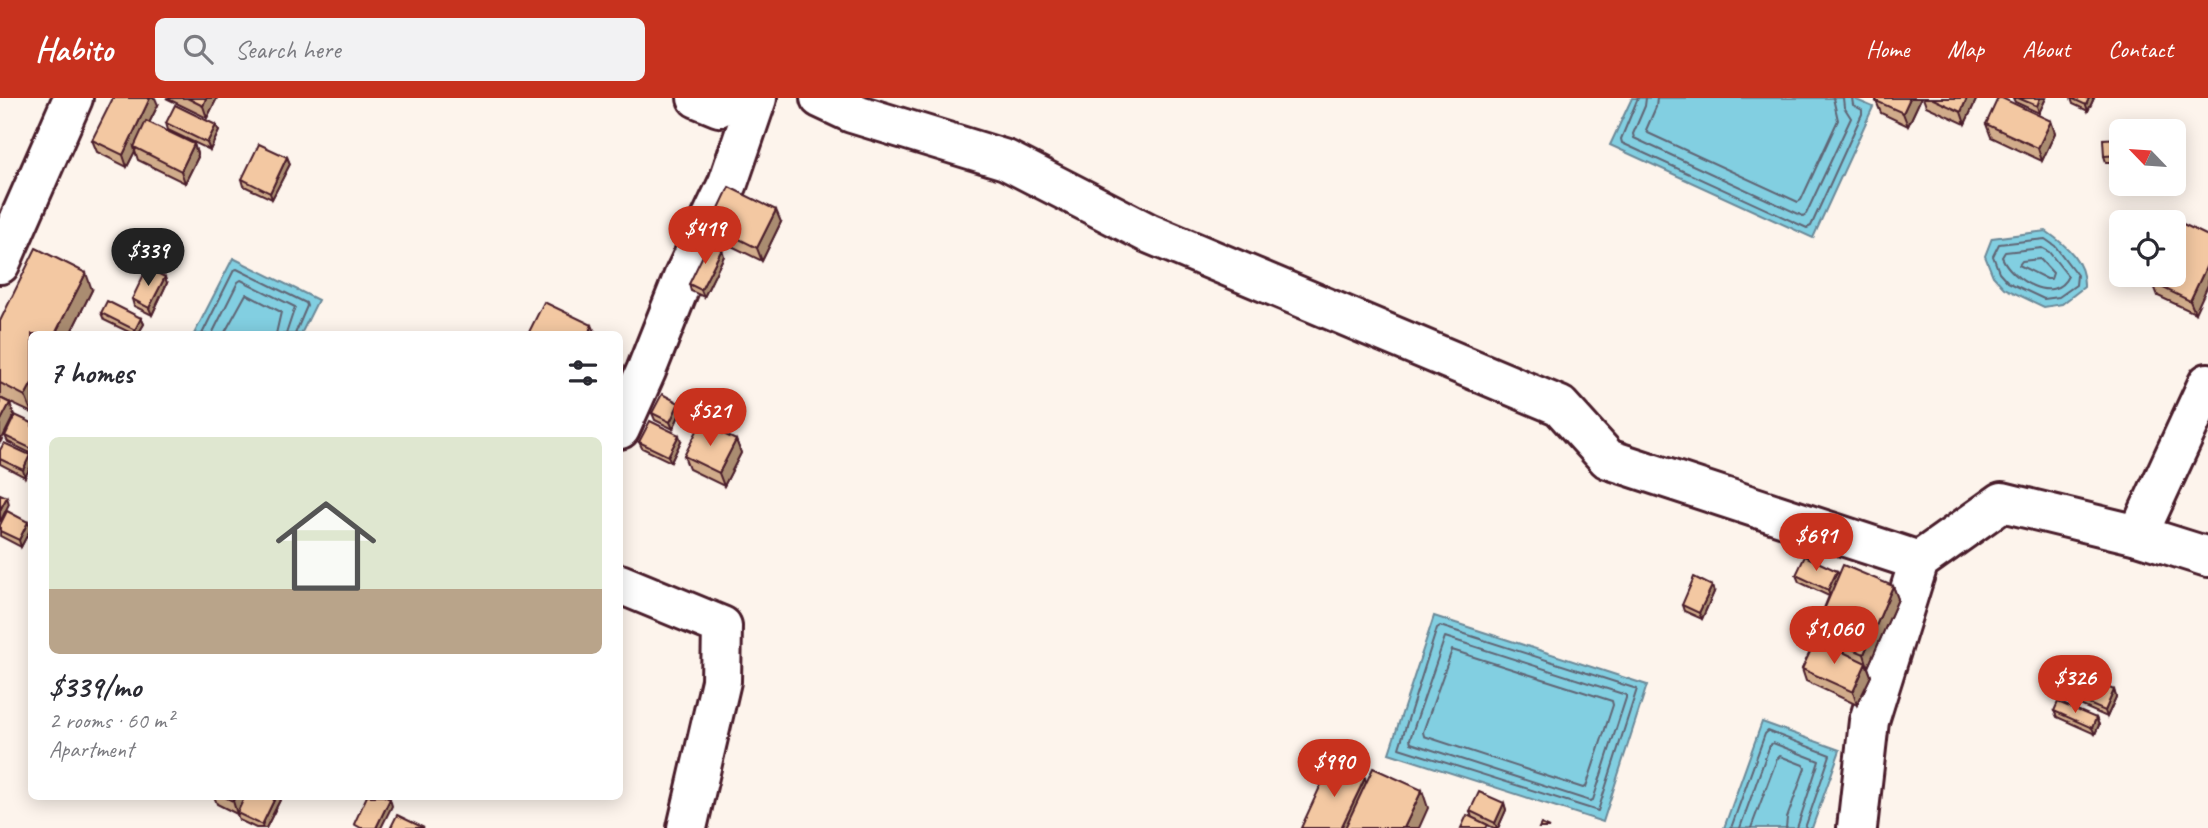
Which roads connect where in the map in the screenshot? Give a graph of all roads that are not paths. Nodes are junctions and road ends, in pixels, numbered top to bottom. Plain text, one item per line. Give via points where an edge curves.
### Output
1 (73, 98) edge
2 (696, 98) edge
3 (732, 98) edge
4 (757, 98) edge
5 (820, 98) edge
6 (0, 264) edge
7 (2208, 383) edge
8 (623, 422) edge
9 (2138, 535) junction
10 (2208, 557) edge
11 (1919, 561) junction
12 (623, 585) edge
13 (687, 828) edge
14 (1857, 828) edge

1 - 6 street
2 - 3 street via 719,107
4 - 8 street via 728,183
5 - 11 street via 852,113 1006,160 1149,233 1560,406 1608,459
7 - 9 street
9 - 10 street
9 - 11 street via 2002,502
11 - 14 street via 1869,721
12 - 13 street via 722,626 721,681

